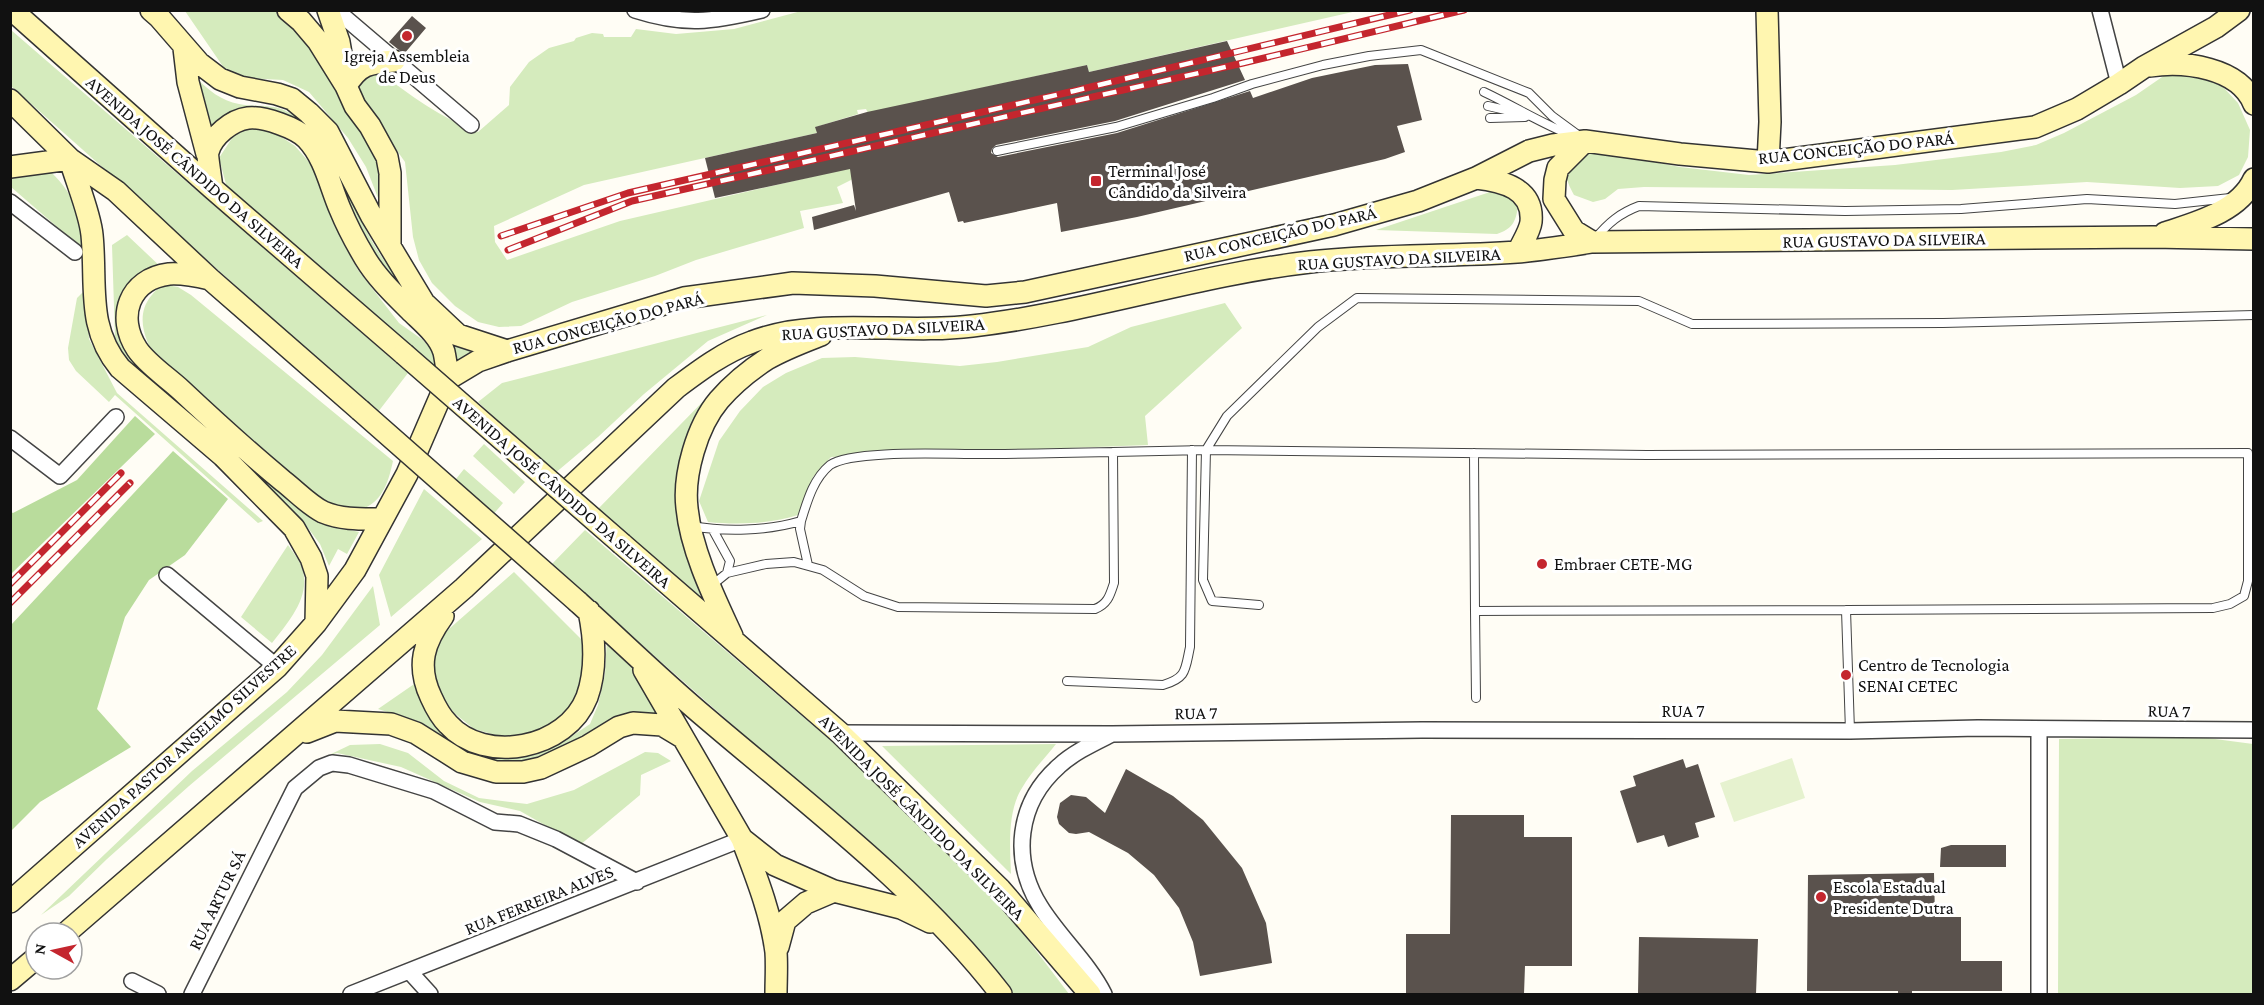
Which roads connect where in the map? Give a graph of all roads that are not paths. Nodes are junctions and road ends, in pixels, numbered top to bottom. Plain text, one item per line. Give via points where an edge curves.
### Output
1 (12, 10) edge
2 (151, 10) edge
3 (288, 10) edge
4 (328, 10) edge
5 (336, 10) edge
6 (635, 10) edge
7 (762, 10) edge
8 (2100, 10) edge
9 (2239, 10) edge
10 (1767, 17) edge
11 (184, 48) junction
12 (394, 61) junction
13 (2144, 67) junction
14 (2119, 84) junction
15 (346, 86) junction
16 (1484, 92) dead end
17 (10, 100) edge
18 (2253, 104) edge
19 (1488, 106) dead end
20 (1536, 117) junction
21 (1490, 118) dead end
22 (471, 125) dead end
23 (1585, 141) junction
24 (997, 151) dead end
25 (207, 153) junction
26 (70, 159) junction
27 (1768, 162) junction
28 (10, 167) edge
29 (1476, 178) junction
30 (2253, 179) edge
31 (212, 188) junction
32 (2241, 196) junction
33 (10, 202) edge
34 (2153, 237) junction
35 (2253, 240) edge
36 (1592, 242) junction
37 (391, 249) junction
38 (75, 252) dead end
39 (1518, 252) junction
40 (210, 279) junction
41 (2253, 315) edge
42 (837, 329) junction
43 (507, 351) junction
44 (448, 379) junction
45 (116, 417) dead end
46 (10, 438) edge
47 (1192, 450) junction
48 (1206, 450) junction
49 (1113, 453) junction
50 (1474, 453) junction
51 (2251, 453) edge
52 (382, 519) junction
53 (801, 521) junction
54 (691, 526) junction
55 (713, 530) junction
56 (808, 565) junction
57 (727, 573) junction
58 (167, 575) dead end
59 (709, 587) junction
60 (464, 588) junction
61 (1259, 605) dead end
62 (584, 607) junction
63 (1846, 610) junction
64 (1474, 611) junction
65 (316, 623) junction
66 (736, 645) junction
67 (633, 651) junction
68 (277, 667) junction
69 (1068, 681) dead end
70 (1476, 698) dead end
71 (2040, 729) junction
72 (2253, 730) edge
73 (1850, 731) junction
74 (840, 733) junction
75 (1061, 734) junction
76 (1112, 734) junction
77 (294, 737) junction
78 (682, 737) junction
79 (1061, 764) junction
80 (742, 839) junction
81 (637, 882) junction
82 (834, 891) junction
83 (10, 902) edge
84 (80, 921) edge
85 (943, 928) junction
86 (776, 953) junction
87 (24, 968) edge
88 (410, 972) junction
89 (10, 980) edge
90 (132, 981) dead end
91 (158, 994) edge
92 (192, 994) edge
93 (351, 994) edge
94 (430, 994) edge
95 (776, 994) edge
96 (1001, 994) edge
97 (1090, 994) edge
98 (1104, 994) edge
99 (2038, 994) edge

1 - 31 main road, AVENIDA JOSÉ CÂNDIDO DA SILVEIRA
2 - 11 main road
3 - 15 main road via 318,41
4 - 15 main road via 339,42
5 - 12 street
6 - 7 street via 658,18 693,22
8 - 14 street
9 - 13 main road, RUA CONCEIÇÃO DO PARÁ
10 - 27 main road
11 - 25 main road via 188,82
11 - 37 main road via 220,79 292,99 309,113 328,132
12 - 15 main road via 356,70
12 - 22 street
13 - 14 main road, RUA CONCEIÇÃO DO PARÁ
13 - 18 main road via 2170,63 2222,73 2237,81
14 - 27 main road, RUA CONCEIÇÃO DO PARÁ via 2077,109 2035,127
15 - 37 main road via 387,157
16 - 20 lane
17 - 26 main road
19 - 20 lane
20 - 21 lane
20 - 23 lane
23 - 24 lane via 1529,93 1421,50 1323,65 1116,127
23 - 27 main road, RUA CONCEIÇÃO DO PARÁ
23 - 29 main road, RUA CONCEIÇÃO DO PARÁ via 1529,151
23 - 36 main road via 1558,168 1554,199 1574,231
25 - 31 main road
25 - 44 main road via 216,136 248,118 287,126 307,138 322,161 340,211 377,276 429,328 444,351
26 - 28 main road
26 - 40 main road via 116,191
26 - 65 main road via 92,232 97,327 108,354 223,456 294,528 317,576
29 - 39 main road via 1516,187 1530,203 1531,223
29 - 43 main road, RUA CONCEIÇÃO DO PARÁ via 1418,201 1334,225 1025,292 986,296 793,283 684,298
30 - 32 main road
31 - 66 main road, AVENIDA JOSÉ CÂNDIDO DA SILVEIRA, bridge
32 - 34 main road via 2218,213
32 - 36 lane via 2175,204 2087,199 1962,209 1845,211 1639,206 1606,225
33 - 38 street
34 - 35 main road, RUA GUSTAVO DA SILVEIRA
34 - 36 main road, RUA GUSTAVO DA SILVEIRA
36 - 39 main road, RUA GUSTAVO DA SILVEIRA
37 - 43 main road via 424,303 458,335
39 - 42 main road, RUA GUSTAVO DA SILVEIRA via 1309,262 970,327
40 - 52 main road via 169,274 140,287 126,312 126,326 139,351 239,443 322,512 341,518
40 - 62 main road, bridge
41 - 48 lane via 1943,323 1692,324 1640,301 1356,298 1318,327 1227,416
42 - 54 main road via 769,358 719,400 696,443 690,464 687,507
42 - 60 main road, RUA GUSTAVO DA SILVEIRA via 786,332 752,342 713,361 676,388
43 - 44 main road, RUA CONCEIÇÃO DO PARÁ via 478,361
44 - 52 main road via 407,474
45 - 46 street via 60,477
47 - 48 lane
47 - 49 lane
47 - 69 lane via 1190,647 1186,668 1178,681 1163,685
48 - 50 lane
48 - 61 lane via 1203,580 1212,602
49 - 53 lane via 850,458 831,465 817,480
49 - 56 lane via 1114,583 1104,606 898,607 864,596
50 - 51 lane
50 - 64 lane
51 - 63 lane via 2248,581 2244,596 2230,604 2213,608
52 - 65 main road, AVENIDA PASTOR ANSELMO SILVESTRE via 355,570
53 - 55 lane
53 - 56 lane
54 - 55 lane
54 - 59 main road
55 - 57 lane via 730,561
56 - 57 lane via 766,564
57 - 59 lane
58 - 68 street
59 - 66 main road
60 - 62 main road via 430,633 423,653 424,679 448,725 471,740 491,745 513,747 538,742 575,717 586,699 595,655 594,635
60 - 77 main road
62 - 67 main road
63 - 64 lane
63 - 73 lane
64 - 70 lane
65 - 68 main road, AVENIDA PASTOR ANSELMO SILVESTRE
66 - 74 main road, AVENIDA JOSÉ CÂNDIDO DA SILVEIRA
67 - 78 main road
67 - 85 main road via 703,716 817,810
68 - 83 main road, AVENIDA PASTOR ANSELMO SILVESTRE
71 - 72 street, RUA 7
71 - 73 street, RUA 7
71 - 99 street
73 - 76 street, RUA 7
74 - 75 street, RUA 7
74 - 97 main road, AVENIDA JOSÉ CÂNDIDO DA SILVEIRA via 1000,889
75 - 76 street, RUA 7
75 - 79 street
76 - 79 street, RUA 7
77 - 78 main road via 335,721 391,724 416,733 462,762 496,772 541,768 633,723 662,725
77 - 84 main road
78 - 80 main road
79 - 98 street, RUA 7 via 1037,789 1026,814 1022,862 1028,885 1041,908
80 - 81 street, RUA FERREIRA ALVES
80 - 82 main road via 775,865
80 - 86 main road via 758,881
81 - 88 street, RUA FERREIRA ALVES
81 - 92 street, RUA ARTUR SÁ via 519,824 495,822 434,791 332,763 319,768 295,788
82 - 85 main road via 902,908
82 - 86 main road via 806,903 785,921
85 - 96 main road
86 - 95 main road
87 - 89 main road
88 - 93 street, RUA FERREIRA ALVES
88 - 94 street
90 - 91 street

